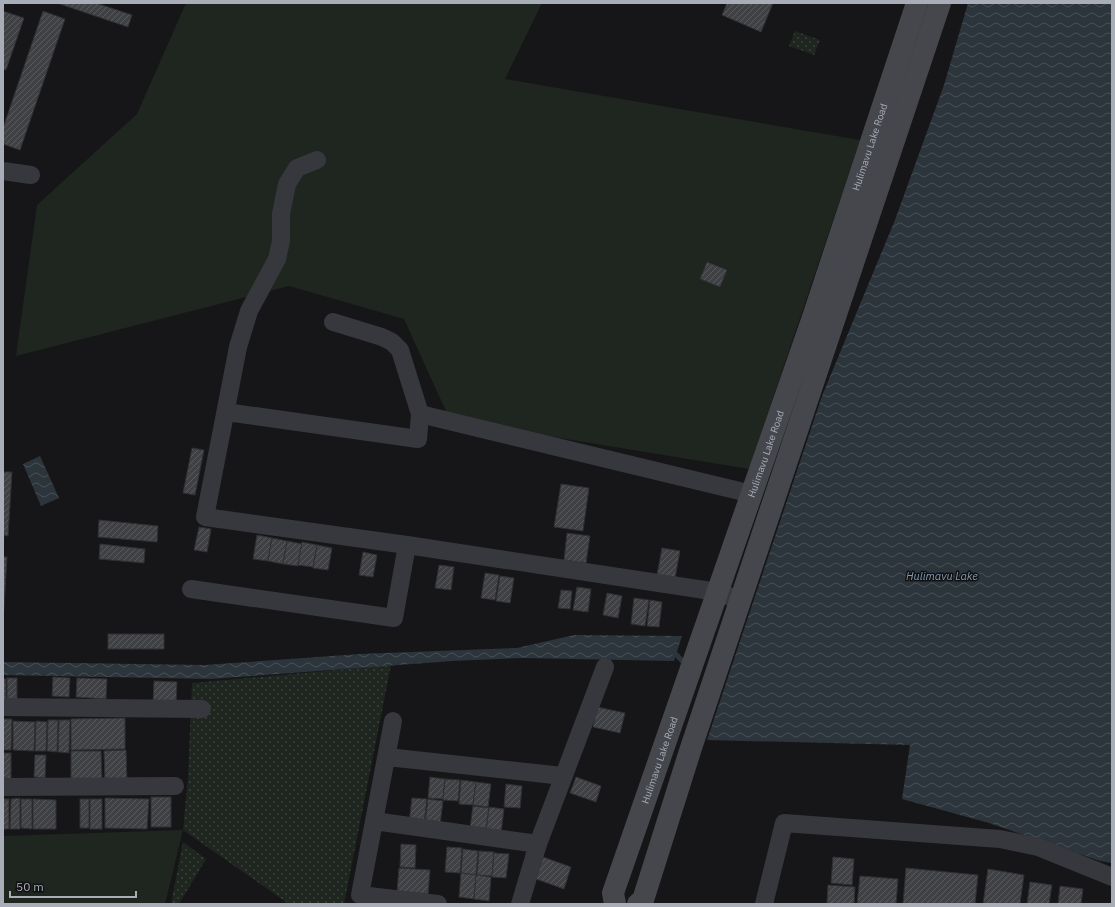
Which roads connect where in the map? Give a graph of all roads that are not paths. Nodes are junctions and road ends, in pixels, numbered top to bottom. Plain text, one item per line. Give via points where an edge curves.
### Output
1 (917, 3) edge
2 (940, 3) edge
3 (317, 160) dead end
4 (3, 171) edge
5 (31, 175) dead end
6 (333, 322) dead end
7 (226, 412) junction
8 (420, 414) junction
9 (752, 494) junction
10 (407, 545) junction
11 (191, 589) dead end
12 (718, 592) junction
13 (741, 601) junction
14 (605, 667) dead end
15 (3, 708) edge
16 (202, 709) dead end
17 (393, 721) dead end
18 (387, 757) junction
19 (562, 776) junction
20 (175, 786) dead end
21 (3, 787) edge
22 (374, 822) junction
23 (538, 844) junction
24 (1112, 877) edge
25 (438, 904) edge
26 (520, 904) edge
27 (615, 904) edge
28 (638, 904) edge
29 (764, 904) edge

1 - 9 main road, Hulimavu Lake Road
2 - 13 main road
3 - 7 street via 297,168 287,184 277,259 249,310 238,347
4 - 5 street
6 - 8 street via 382,337 400,350
7 - 8 street via 418,439
7 - 10 street via 205,517
8 - 9 street
9 - 12 main road, Hulimavu Lake Road
10 - 11 street via 394,618
10 - 12 street
12 - 13 street
12 - 27 main road, Hulimavu Lake Road via 613,893
13 - 28 main road via 643,900
14 - 19 street
15 - 16 street
17 - 18 street
18 - 19 street
18 - 22 street
19 - 23 street
20 - 21 street
22 - 23 street
22 - 25 street via 360,895
23 - 26 street
24 - 29 street via 1038,847 1000,839 784,823

